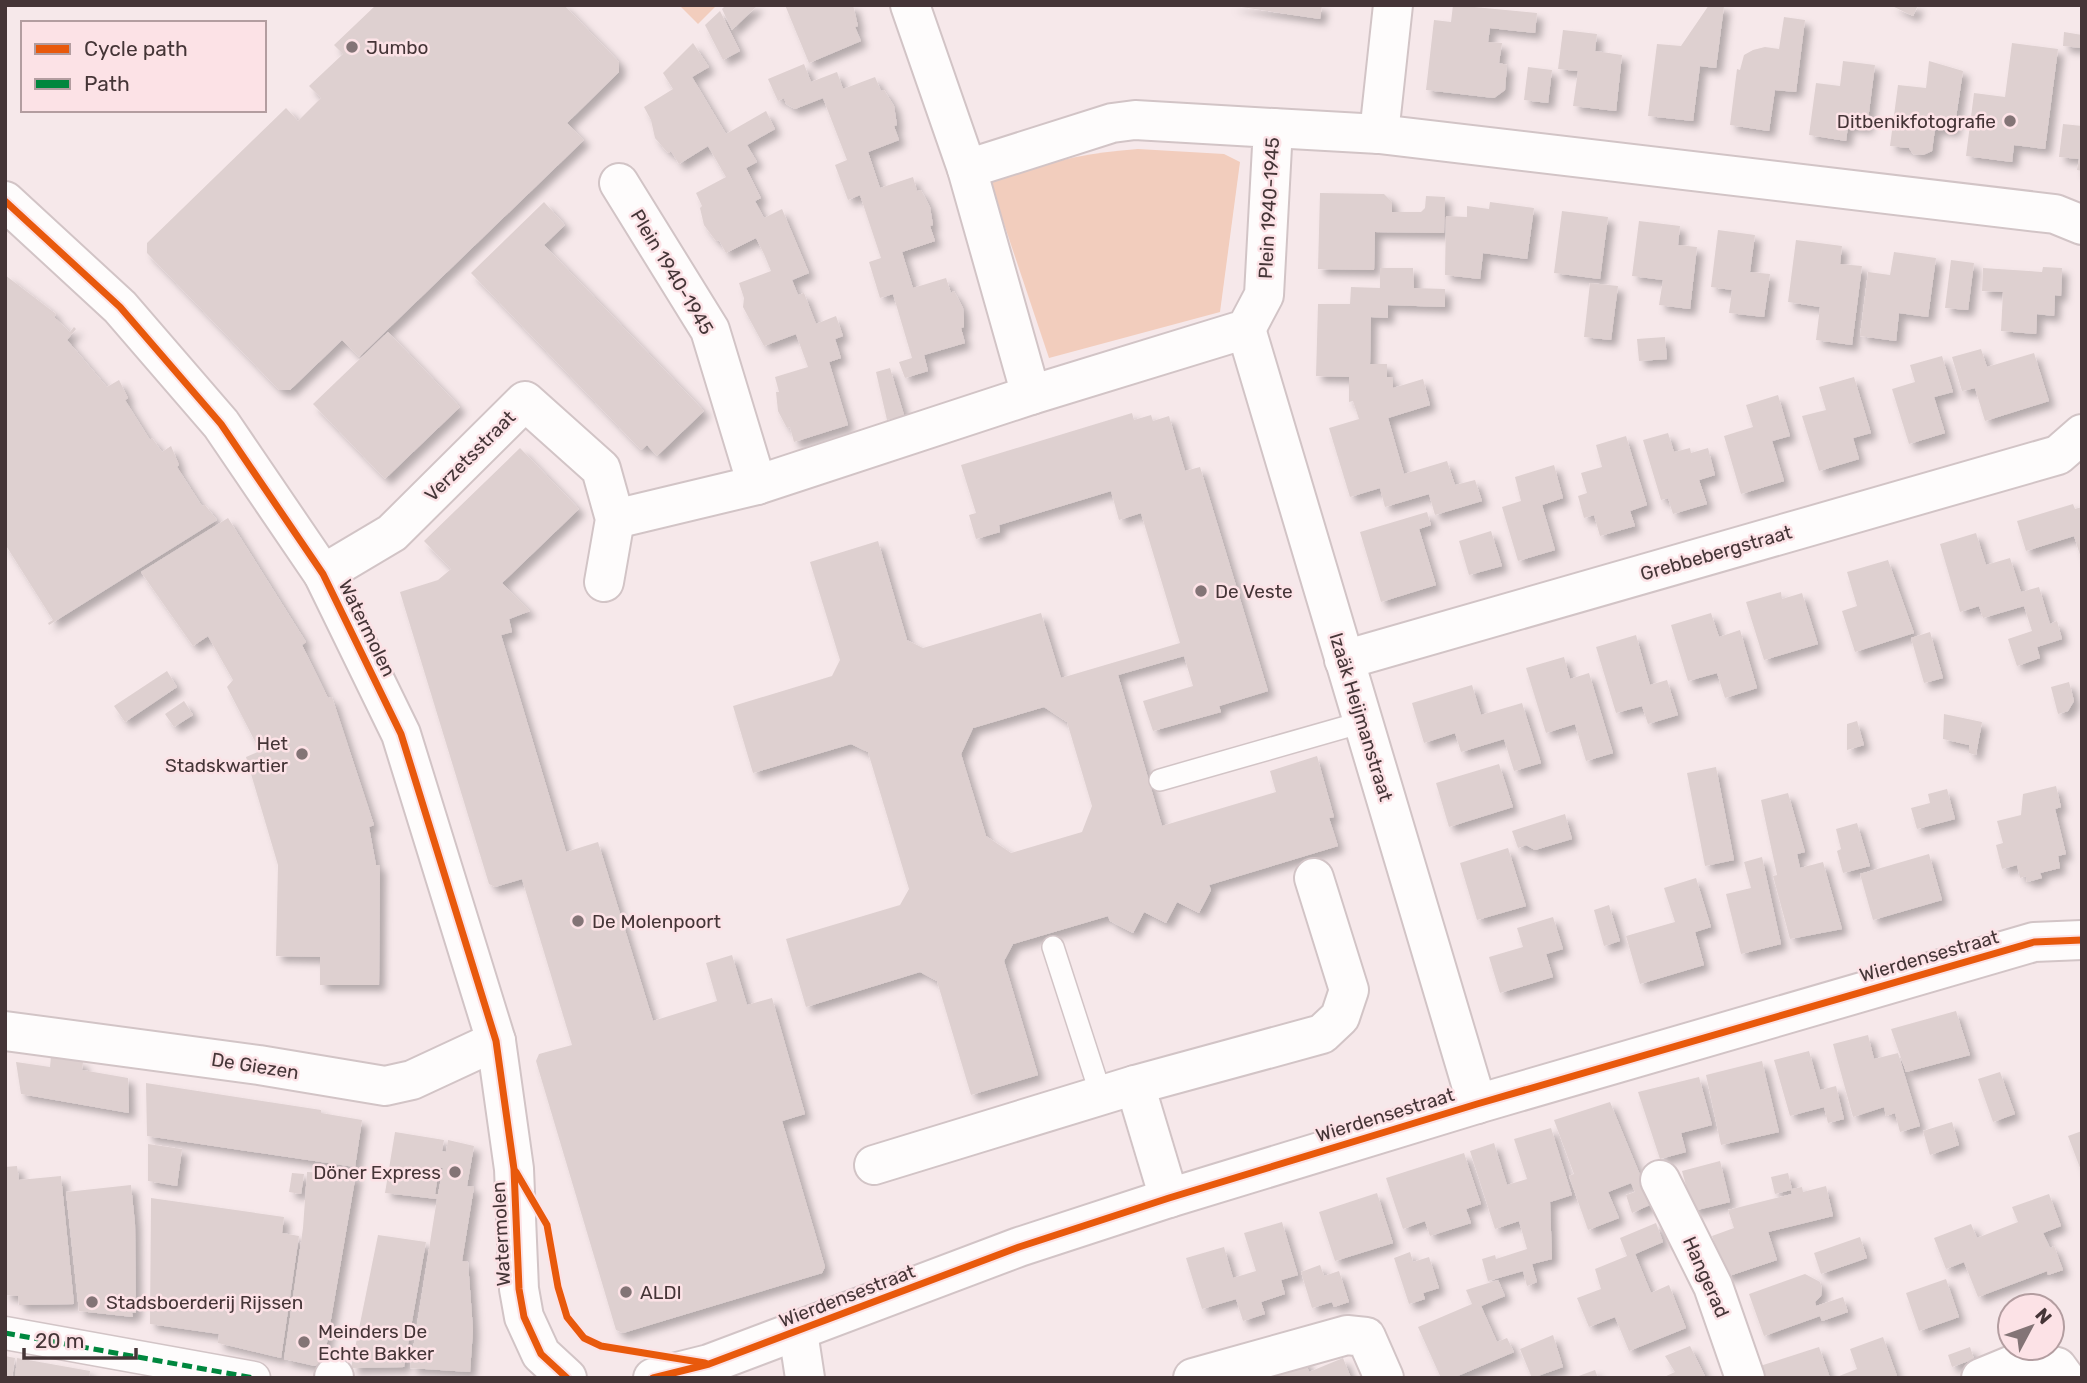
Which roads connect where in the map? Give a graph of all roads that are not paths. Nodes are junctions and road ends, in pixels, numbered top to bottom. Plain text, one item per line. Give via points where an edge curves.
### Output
1 (910, 5) edge
2 (1393, 5) edge
3 (1273, 128) junction
4 (1379, 134) junction
5 (967, 169) junction
6 (619, 183) dead end
7 (5, 201) edge
8 (2082, 225) edge
9 (1246, 329) junction
10 (1031, 395) junction
11 (2082, 434) edge
12 (757, 485) junction
13 (615, 519) junction
14 (323, 574) junction
15 (604, 582) dead end
16 (1344, 660) junction
17 (1363, 722) junction
18 (1160, 780) dead end
19 (1314, 878) dead end
20 (2082, 940) edge
21 (1053, 947) dead end
22 (5, 1031) edge
23 (496, 1041) junction
24 (1118, 1090) junction
25 (1477, 1104) junction
26 (874, 1165) dead end
27 (1660, 1180) dead end
28 (1169, 1198) junction
29 (798, 1332) junction
30 (5, 1333) edge
31 (556, 1376) edge
32 (254, 1378) edge
33 (653, 1378) edge
34 (805, 1378) edge
35 (1193, 1378) edge
36 (1384, 1378) edge
37 (1745, 1378) edge
38 (1981, 1378) edge
39 (2064, 1378) edge

1 - 5 street
2 - 4 street
3 - 4 street
3 - 5 street, Plein 1940-1945 via 1135,120 1112,123
3 - 9 street, Plein 1940-1945 via 1264,295
4 - 8 street via 2055,214
5 - 10 street
6 - 12 street, Plein 1940-1945 via 710,330
7 - 14 street, Watermolen via 144,332 221,424
9 - 10 street
9 - 16 street, Izaäk Heijmanstraat
10 - 12 street
11 - 16 street, Grebbebergstraat via 2058,455
12 - 13 street
13 - 14 street, Verzetsstraat via 601,469 525,401 392,533
13 - 15 street
14 - 23 street, Watermolen via 401,734
16 - 17 street, Izaäk Heijmanstraat
17 - 18 lane
17 - 25 street, Izaäk Heijmanstraat
19 - 24 street via 1349,990 1340,1017 1322,1034
20 - 25 street, Wierdensestraat via 2034,943
21 - 24 lane
22 - 23 street, De Giezen via 385,1086 412,1080
23 - 31 street, Watermolen via 514,1169 522,1307 531,1337
24 - 26 street
24 - 28 street
25 - 28 street, Wierdensestraat
27 - 37 street, Hangerad via 1713,1286
28 - 29 street, Wierdensestraat via 1019,1247
29 - 33 street, Wierdensestraat via 709,1364
29 - 34 street
30 - 32 street
35 - 36 street via 1347,1335 1366,1337
38 - 39 street via 2027,1359 2057,1367

